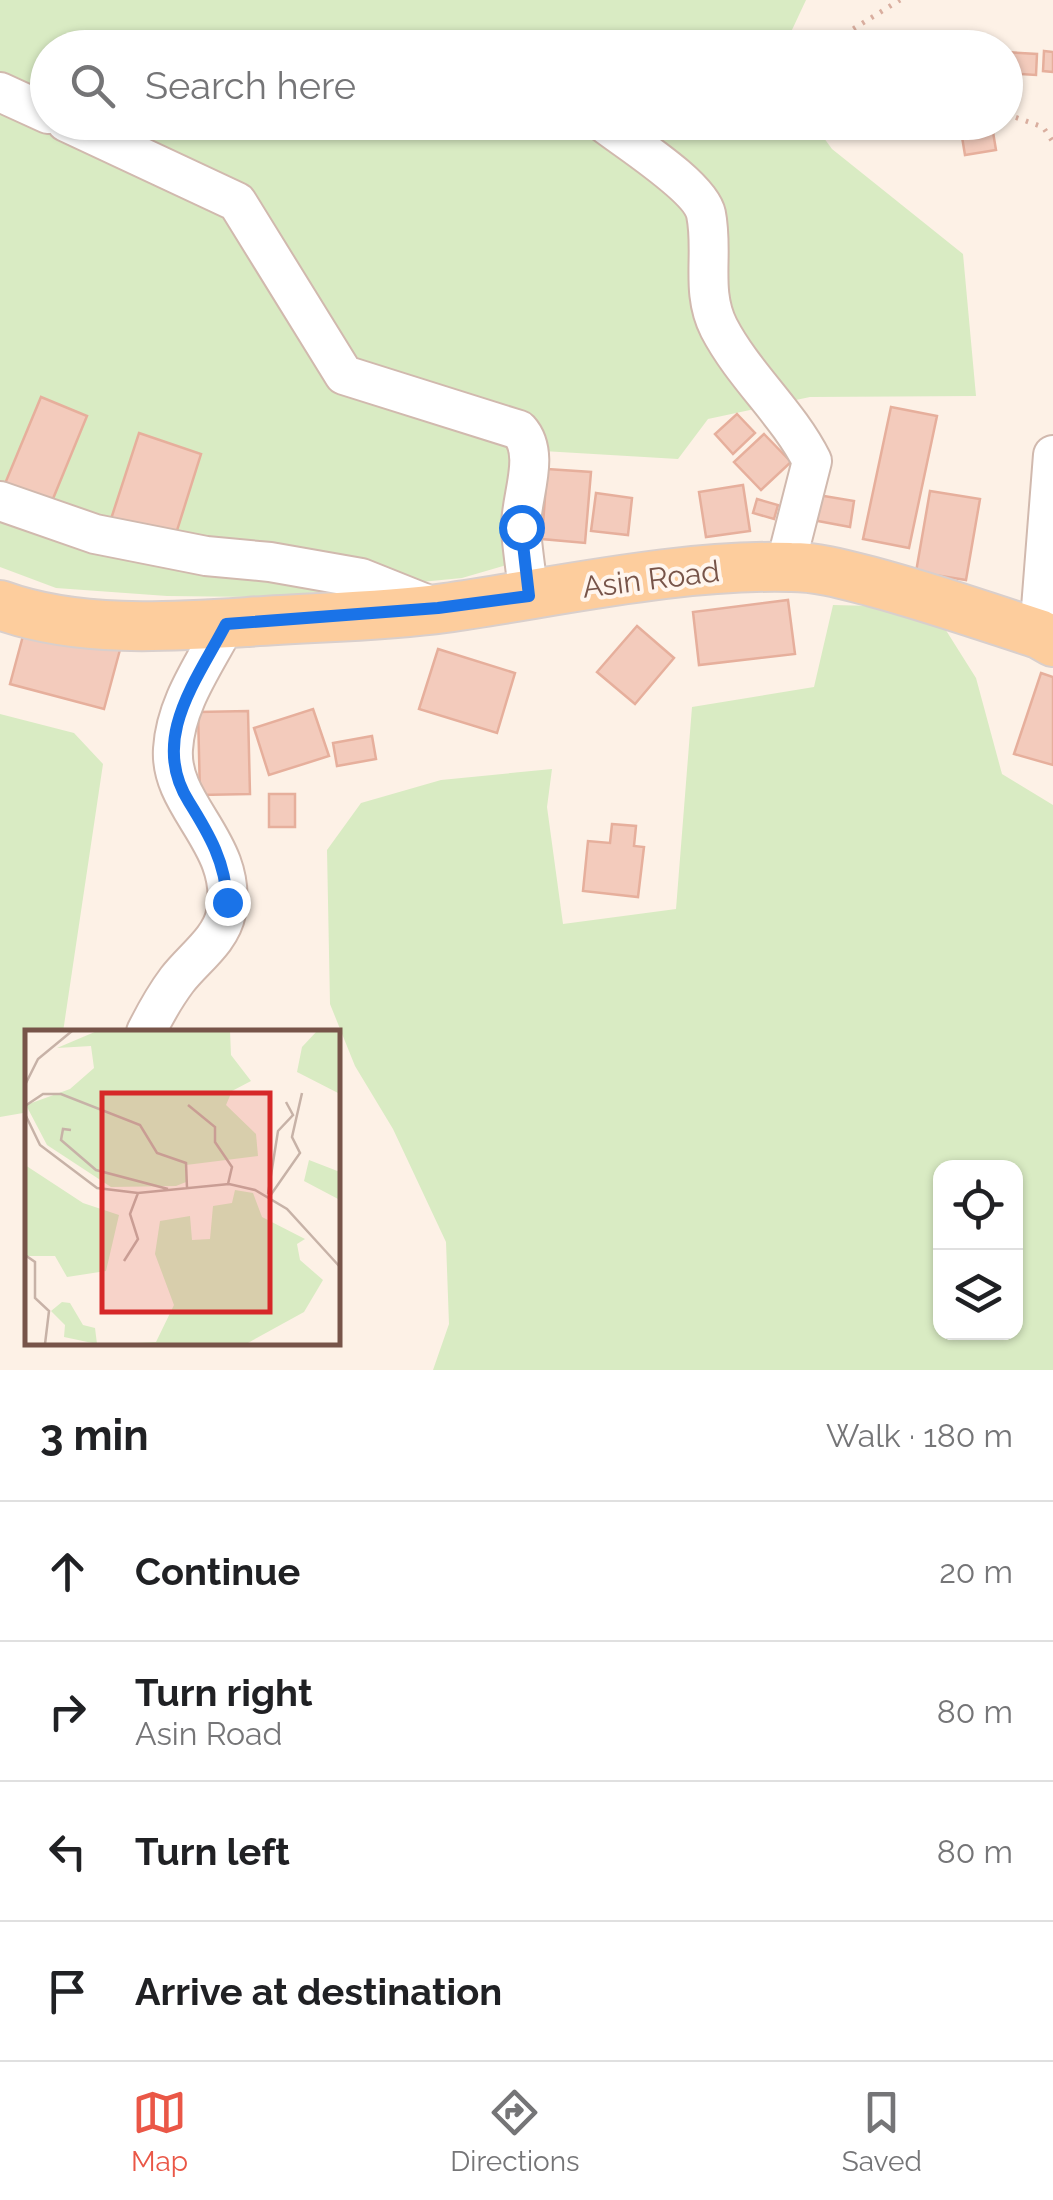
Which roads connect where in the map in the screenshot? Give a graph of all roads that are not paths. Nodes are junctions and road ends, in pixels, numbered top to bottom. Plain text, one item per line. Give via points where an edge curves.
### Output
1 (0, 92) edge
2 (30, 106) edge
3 (104, 140) edge
4 (626, 140) edge
5 (1053, 455) edge
6 (0, 501) edge
7 (786, 567) junction
8 (529, 596) junction
9 (0, 605) edge
10 (438, 608) junction
11 (226, 624) junction
12 (1046, 638) edge
13 (147, 1030) edge

1 - 2 street
3 - 8 street via 237,202 344,374 527,438 521,527
4 - 7 street via 691,191 706,212 709,307 812,462
5 - 12 street
6 - 10 street via 112,538 361,578
7 - 8 main road, Asin Road via 676,574
7 - 12 main road, Asin Road via 872,582
8 - 10 main road, Asin Road
9 - 11 main road, Asin Road via 57,619 140,626
10 - 11 main road, Asin Road
11 - 13 street via 185,700 172,754 181,789 218,853 227,912

